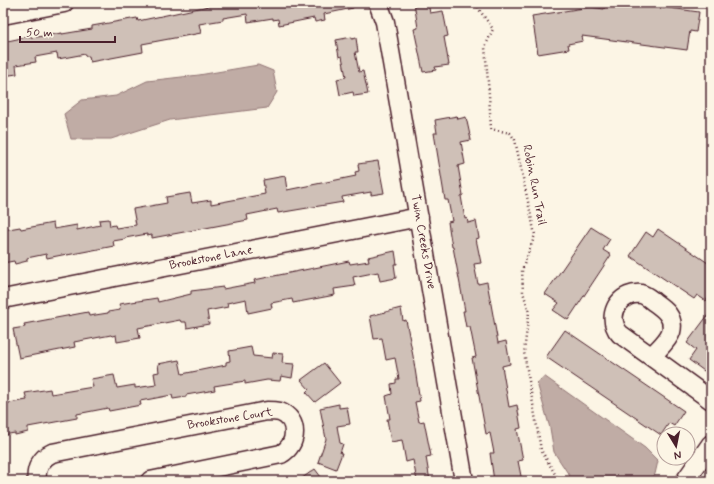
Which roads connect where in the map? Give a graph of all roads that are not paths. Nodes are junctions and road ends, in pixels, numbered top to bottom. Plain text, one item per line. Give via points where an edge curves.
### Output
1 (64, 3) edge
2 (378, 3) edge
3 (3, 15) edge
4 (419, 217) junction
5 (3, 299) edge
6 (652, 356) junction
7 (711, 400) edge
8 (711, 444) edge
9 (34, 480) edge
10 (150, 481) edge
11 (464, 481) edge
12 (685, 481) edge

1 - 3 street
2 - 4 street, Twin Creeks Drive via 385,22
4 - 5 street, Brookstone Lane
4 - 11 street, Twin Creeks Drive
6 - 6 street via 620,334 614,326 614,310 620,301 634,294 647,297 666,311 671,321 668,338
6 - 7 street
8 - 12 street
9 - 10 street, Brookstone Court via 42,459 52,453 267,411 279,412 292,423 293,440 290,447 281,454

